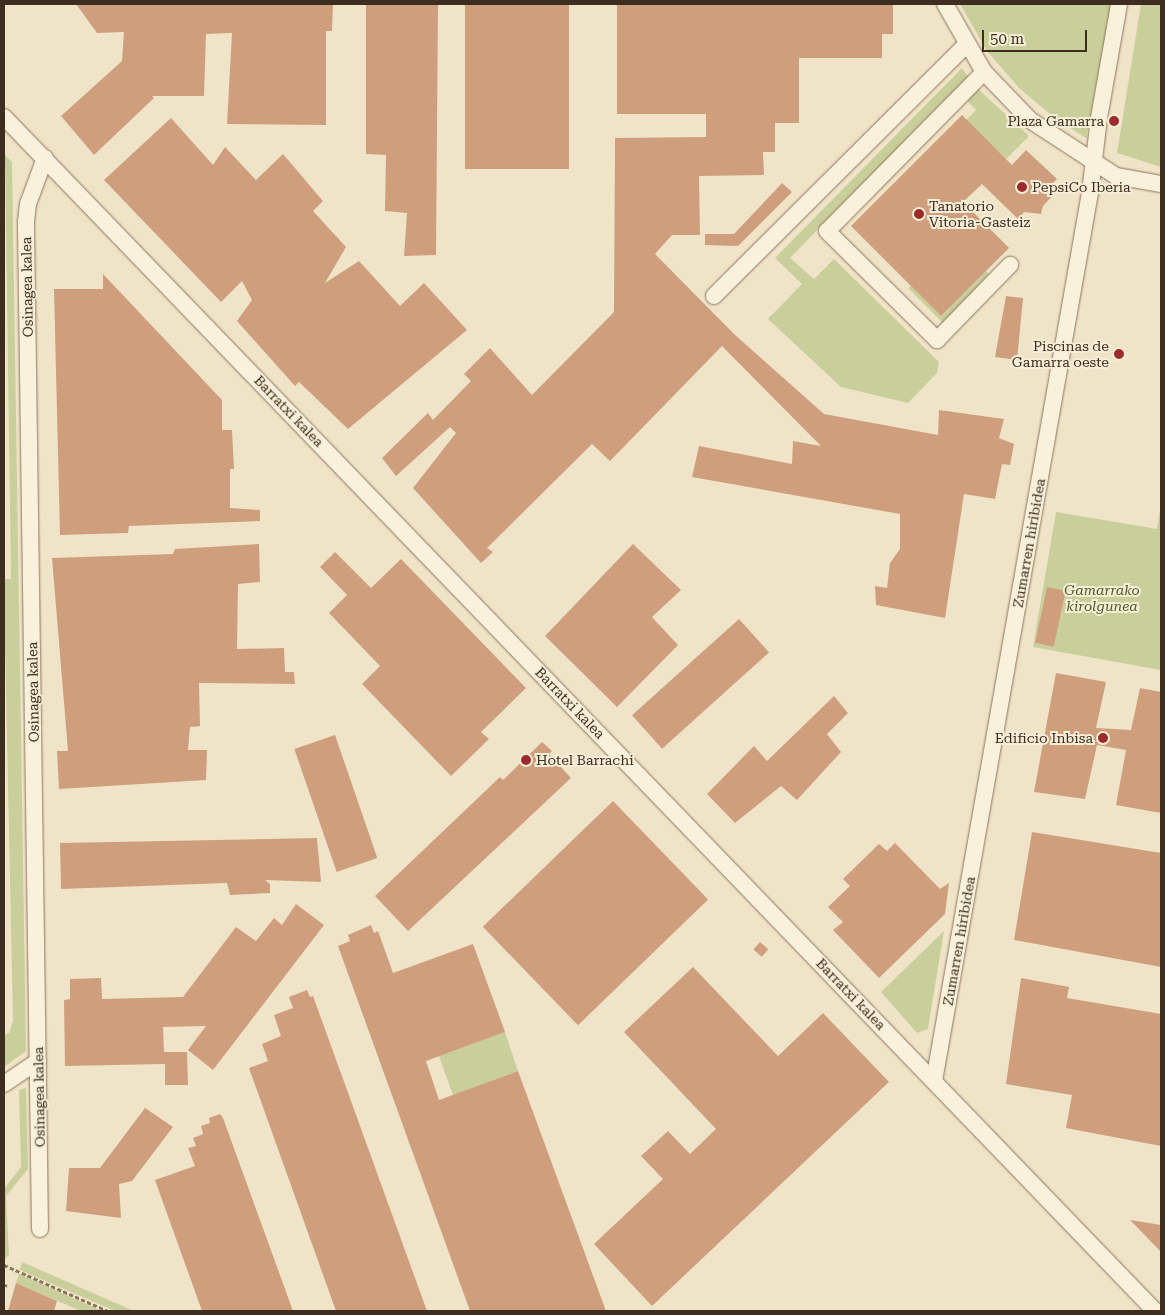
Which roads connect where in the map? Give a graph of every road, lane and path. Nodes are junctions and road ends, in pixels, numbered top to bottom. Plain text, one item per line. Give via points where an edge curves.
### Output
1 (944, 4) edge
2 (1119, 4) edge
3 (966, 45) junction
4 (984, 72) junction
5 (4, 117) edge
6 (45, 158) junction
7 (1095, 162) junction
8 (1161, 184) edge
9 (1010, 265) dead end
10 (714, 296) dead end
11 (38, 1061) junction
12 (934, 1081) junction
13 (4, 1084) edge
14 (40, 1229) dead end
15 (4, 1265) edge
16 (108, 1311) edge
17 (1155, 1311) edge

1 - 3 street
2 - 7 street, Zumarren hiribidea via 1099,118
3 - 4 street
3 - 10 street
4 - 7 street via 1030,120
4 - 9 street via 827,231 936,340
5 - 6 street, Barratxi kalea
6 - 11 street, Osinagea kalea via 28,204 26,222
6 - 12 street, Barratxi kalea
7 - 8 street via 1116,176
7 - 12 street, Zumarren hiribidea
11 - 13 street
11 - 14 street, Osinagea kalea
12 - 17 street, Barratxi kalea
15 - 16 path

